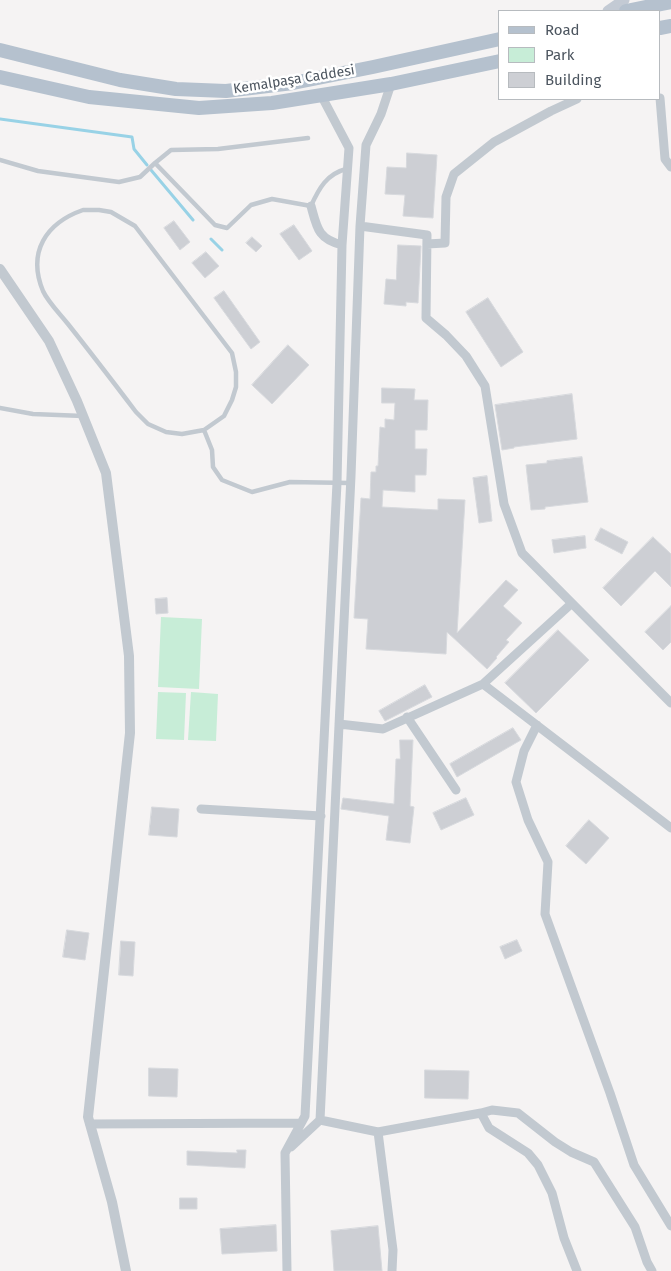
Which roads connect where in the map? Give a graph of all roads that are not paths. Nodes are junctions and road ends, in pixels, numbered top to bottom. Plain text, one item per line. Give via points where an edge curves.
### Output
1 (624, 0) edge
2 (671, 2) edge
3 (609, 10) edge
4 (631, 10) edge
5 (498, 39) edge
6 (0, 50) edge
7 (498, 61) edge
8 (0, 77) edge
9 (391, 84) junction
10 (321, 95) junction
11 (575, 100) edge
12 (660, 100) edge
13 (308, 138) dead end
14 (0, 160) edge
15 (155, 163) junction
16 (671, 167) edge
17 (346, 168) junction
18 (311, 206) junction
19 (360, 226) junction
20 (427, 244) junction
21 (342, 245) junction
22 (0, 269) edge
23 (0, 408) edge
24 (83, 416) junction
25 (204, 430) junction
26 (337, 483) junction
27 (350, 483) junction
28 (572, 604) junction
29 (483, 684) junction
30 (671, 703) edge
31 (407, 717) junction
32 (339, 724) junction
33 (537, 725) junction
34 (456, 790) dead end
35 (201, 809) dead end
36 (320, 816) junction
37 (671, 828) edge
38 (481, 1113) junction
39 (320, 1120) junction
40 (301, 1123) junction
41 (90, 1124) junction
42 (378, 1132) junction
43 (285, 1153) junction
44 (671, 1226) edge
45 (126, 1271) edge
46 (287, 1271) edge
47 (392, 1271) edge
48 (577, 1271) edge
49 (652, 1271) edge

1 - 3 main road
2 - 4 main road
5 - 6 main road, Kemalpaşa Caddesi via 372,68 226,91 176,89 120,80
7 - 9 main road, Kemalpaşa Caddesi
8 - 10 main road, Kemalpaşa Caddesi via 89,98 199,108 272,103
9 - 10 main road, Kemalpaşa Caddesi
9 - 19 street via 366,145
10 - 17 street via 349,148
11 - 20 street via 494,142 454,174 446,197 445,243
12 - 16 street via 665,159
13 - 15 lane via 218,149 171,150
14 - 15 lane via 38,171 119,182 140,177
15 - 18 lane via 215,225 227,228 251,204 272,200
17 - 18 lane via 336,172 318,189
17 - 21 street
18 - 21 street via 317,228 330,242
19 - 20 street via 427,235
19 - 27 street
20 - 28 street via 426,318 466,356 485,386 504,504 522,553
21 - 26 street
22 - 24 street via 49,341
23 - 24 lane via 33,414
24 - 41 street via 106,472 129,656 130,733 89,1107
25 - 25 lane via 182,434 166,432 148,424 43,292 37,262 40,245 51,228 66,216 83,210 99,210 136,226 232,353 236,372 232,400 224,416
25 - 26 lane via 212,450 213,468 222,480 252,492 290,482
26 - 27 lane
26 - 36 street
27 - 32 street
28 - 29 street
28 - 30 street
29 - 31 street
29 - 33 street
31 - 32 street via 383,729
31 - 34 street
32 - 39 street
33 - 37 street
33 - 44 street via 524,752 516,782 528,820 548,862 545,914 634,1165
35 - 36 street
36 - 40 street via 305,1116
38 - 42 street
38 - 48 street via 489,1128 528,1153 538,1165 552,1193
38 - 49 street via 492,1110 518,1113 563,1147 594,1162 635,1227
39 - 42 street
39 - 43 street
40 - 41 street
40 - 43 street
41 - 45 street via 112,1202
42 - 47 street via 393,1250
43 - 46 street

